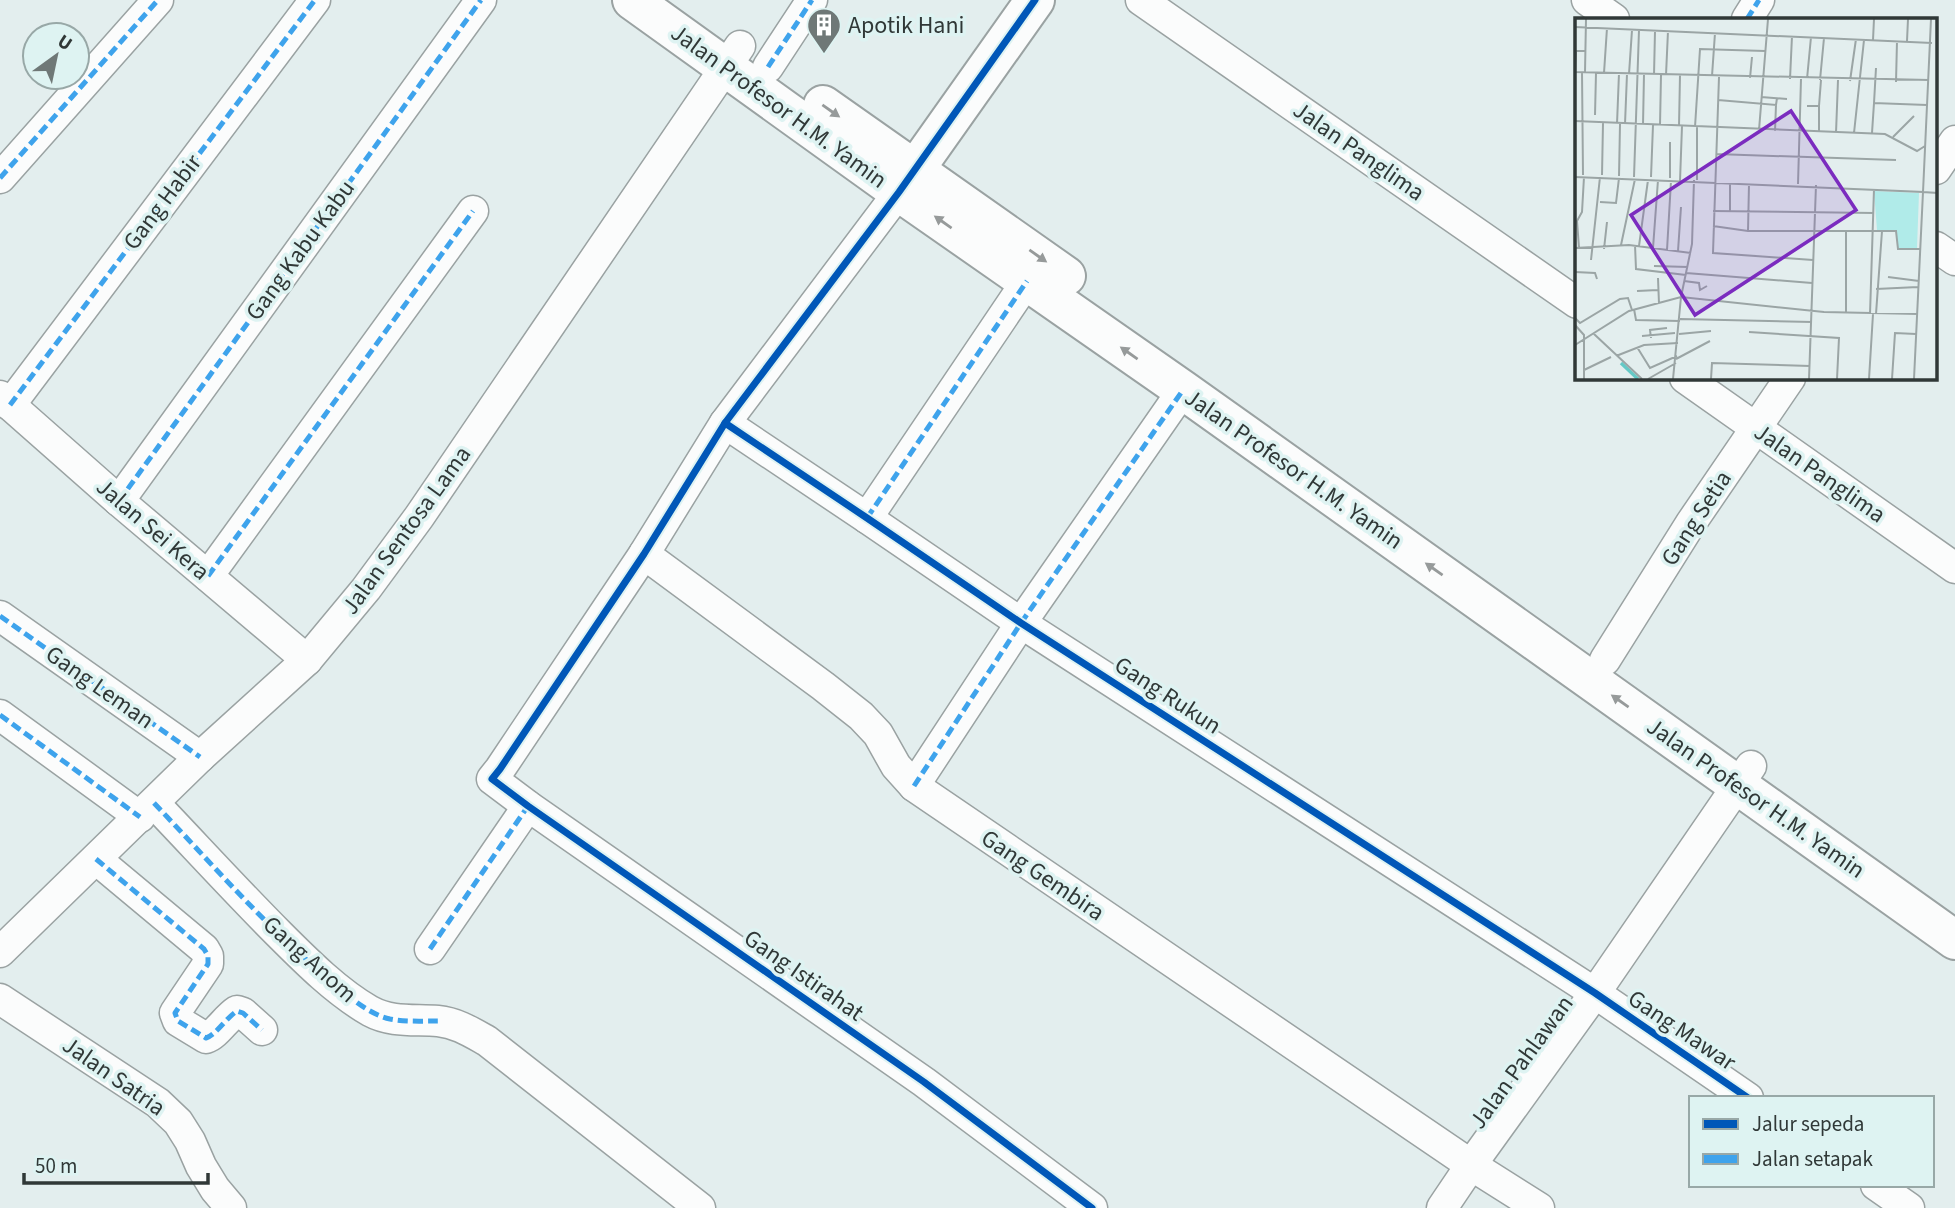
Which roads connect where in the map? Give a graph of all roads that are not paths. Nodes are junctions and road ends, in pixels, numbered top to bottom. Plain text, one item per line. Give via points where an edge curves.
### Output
1 (158, 0) edge
2 (315, 0) edge
3 (481, 0) edge
4 (632, 0) edge
5 (676, 0) edge
6 (812, 0) edge
7 (1035, 0) edge
8 (1142, 0) edge
9 (1587, 0) edge
10 (1759, 0) edge
11 (1613, 18) edge
12 (1748, 18) edge
13 (747, 67) junction
14 (1955, 141) edge
15 (1938, 166) edge
16 (0, 178) edge
17 (907, 180) junction
18 (473, 211) dead end
19 (1938, 248) edge
20 (1955, 260) edge
21 (1027, 281) junction
22 (1575, 302) edge
23 (1176, 375) junction
24 (1688, 380) edge
25 (1789, 380) edge
26 (5, 400) edge
27 (725, 424) junction
28 (1756, 427) junction
29 (119, 501) junction
30 (867, 517) junction
31 (644, 554) junction
32 (1955, 568) edge
33 (208, 576) junction
34 (0, 616) edge
35 (1021, 623) junction
36 (307, 660) junction
37 (1605, 660) junction
38 (0, 715) edge
39 (200, 757) junction
40 (1745, 776) junction
41 (914, 786) junction
42 (528, 806) junction
43 (147, 810) junction
44 (96, 859) junction
45 (1955, 910) edge
46 (1955, 940) edge
47 (429, 948) dead end
48 (0, 952) edge
49 (1595, 993) junction
50 (0, 999) edge
51 (262, 1030) dead end
52 (1745, 1096) edge
53 (1471, 1165) junction
54 (1879, 1187) edge
55 (231, 1208) edge
56 (700, 1208) edge
57 (1092, 1208) edge
58 (1442, 1208) edge
59 (1539, 1208) edge
60 (1909, 1208) edge

1 - 16 street
2 - 26 street, Gang Habir
3 - 29 street, Gang Kabu Kabu
4 - 13 main road, Jalan Profesor H.M. Yamin
5 - 13 main road, Jalan Profesor H.M. Yamin
6 - 13 street, Jalan Sentosa Lama
7 - 17 main road
8 - 22 street, Jalan Panglima
9 - 11 street
10 - 12 street
13 - 17 main road, Jalan Profesor H.M. Yamin
13 - 36 street, Jalan Sentosa Lama via 366,589
14 - 15 street
21 -> 17 main road, Jalan Profesor H.M. Yamin
17 -> 23 main road, Jalan Profesor H.M. Yamin
17 - 27 street
18 - 33 street
19 - 20 street
23 -> 21 main road, Jalan Profesor H.M. Yamin
21 - 30 street
23 - 35 street
23 - 37 main road, Jalan Profesor H.M. Yamin
40 -> 23 main road, Jalan Profesor H.M. Yamin
24 - 28 street, Jalan Panglima
25 - 28 street, Gang Setia
26 - 29 street, Jalan Sei Kera
27 - 30 street, Gang Rukun
27 - 31 street
28 - 32 street, Jalan Panglima
28 - 37 street, Gang Setia
29 - 33 street, Jalan Sei Kera
30 - 35 street, Gang Rukun
31 - 41 street, Gang Gembira via 862,716
31 - 42 street, Gang Istirahat via 492,779
33 - 36 street, Jalan Sei Kera
34 - 39 street, Gang Leman
35 - 41 street
35 - 49 street, Gang Rukun
36 - 39 street, Jalan Sentosa Lama
37 - 40 main road, Jalan Profesor H.M. Yamin
38 - 43 street, Gang Anom
39 - 43 street, Jalan Sentosa Lama
40 - 45 main road, Jalan Profesor H.M. Yamin
40 - 46 main road, Jalan Profesor H.M. Yamin
40 - 49 street, Jalan Pahlawan
41 - 53 street, Gang Gembira
42 - 47 street
42 - 57 street, Gang Istirahat via 924,1082
43 - 44 street, Jalan Sentosa Lama
43 - 56 street, Gang Anom via 348,995 390,1019 452,1024 487,1041
44 - 48 street, Jalan Sentosa Lama
44 - 51 street via 208,956 208,964 175,1013 178,1021 206,1038 237,1011
49 - 52 street, Gang Mawar
49 - 53 street, Jalan Pahlawan
50 - 55 street, Jalan Satria via 158,1103 178,1122 215,1189
53 - 58 street, Jalan Pahlawan
53 - 59 street, Gang Gembira
54 - 60 street

